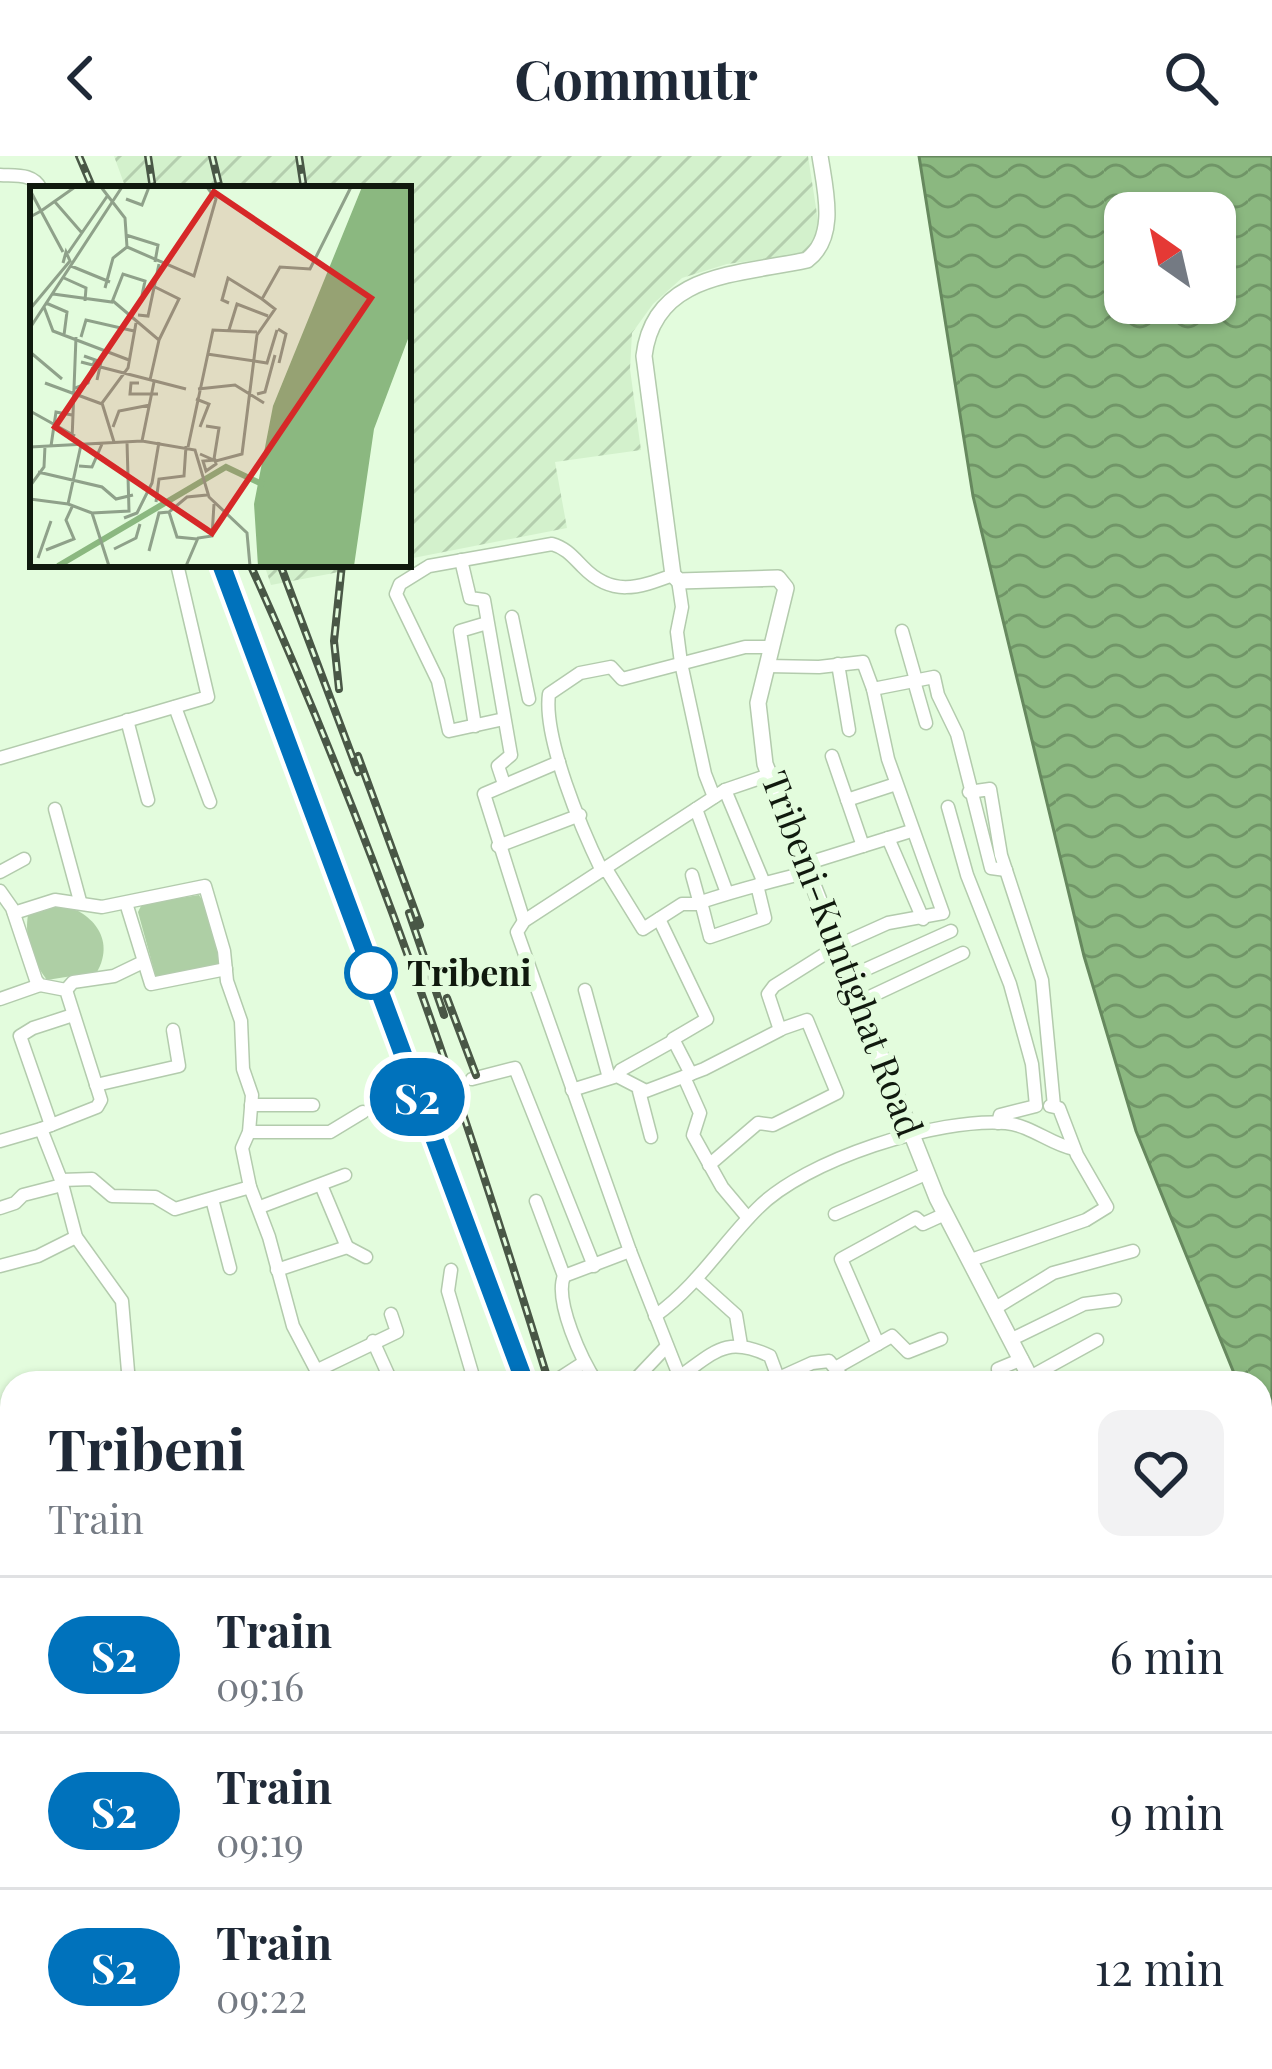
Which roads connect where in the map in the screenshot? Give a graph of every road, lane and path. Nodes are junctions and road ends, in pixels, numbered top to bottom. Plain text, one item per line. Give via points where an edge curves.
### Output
1 (820, 156) edge
2 (0, 175) edge
3 (38, 186) edge
4 (461, 560) junction
5 (177, 567) edge
6 (676, 577) junction
7 (512, 617) dead end
8 (487, 623) junction
9 (902, 632) dead end
10 (771, 647) junction
11 (681, 663) junction
12 (838, 664) junction
13 (767, 666) junction
14 (915, 680) junction
15 (873, 689) junction
16 (548, 696) junction
17 (530, 699) junction
18 (175, 707) junction
19 (502, 712) junction
20 (127, 720) junction
21 (926, 723) dead end
22 (475, 726) junction
23 (849, 730) dead end
24 (832, 756) dead end
25 (0, 758) edge
26 (559, 761) junction
27 (770, 775) junction
28 (503, 784) junction
29 (896, 784) junction
30 (969, 792) junction
31 (720, 794) junction
32 (148, 800) dead end
33 (847, 800) junction
34 (210, 802) dead end
35 (948, 807) dead end
36 (696, 808) junction
37 (55, 809) dead end
38 (580, 815) junction
39 (911, 831) junction
40 (888, 838) junction
41 (498, 846) junction
42 (863, 846) junction
43 (24, 859) dead end
44 (807, 868) junction
45 (604, 870) junction
46 (1006, 870) junction
47 (0, 872) edge
48 (692, 875) dead end
49 (760, 884) junction
50 (0, 891) edge
51 (727, 893) junction
52 (80, 901) junction
53 (126, 903) junction
54 (700, 904) junction
55 (14, 913) junction
56 (659, 919) junction
57 (923, 919) junction
58 (524, 921) junction
59 (951, 931) dead end
60 (839, 945) junction
61 (963, 953) dead end
62 (143, 962) junction
63 (1039, 968) junction
64 (226, 969) junction
65 (851, 976) junction
66 (1008, 978) junction
67 (40, 985) junction
68 (585, 989) dead end
69 (66, 990) junction
70 (0, 999) edge
71 (861, 1001) junction
72 (74, 1016) junction
73 (781, 1029) junction
74 (173, 1030) dead end
75 (673, 1041) junction
76 (687, 1076) junction
77 (613, 1077) junction
78 (472, 1079) dead end
79 (96, 1085) junction
80 (572, 1090) junction
81 (639, 1091) junction
82 (251, 1105) junction
83 (313, 1105) dead end
84 (1054, 1106) junction
85 (1035, 1107) junction
86 (363, 1112) dead end
87 (998, 1123) junction
88 (46, 1127) junction
89 (249, 1132) junction
90 (650, 1137) dead end
91 (913, 1137) junction
92 (0, 1141) edge
93 (1074, 1149) junction
94 (709, 1165) junction
95 (928, 1173) junction
96 (345, 1175) dead end
97 (62, 1182) junction
98 (250, 1186) junction
99 (322, 1186) junction
100 (212, 1198) junction
101 (536, 1201) dead end
102 (260, 1207) junction
103 (0, 1208) edge
104 (835, 1214) dead end
105 (945, 1214) junction
106 (748, 1218) junction
107 (76, 1237) junction
108 (347, 1247) junction
109 (630, 1251) junction
110 (1133, 1251) dead end
111 (366, 1257) dead end
112 (971, 1260) junction
113 (0, 1266) edge
114 (594, 1266) junction
115 (230, 1268) dead end
116 (277, 1270) junction
117 (451, 1270) dead end
118 (564, 1276) junction
119 (696, 1279) junction
120 (1115, 1300) dead end
121 (997, 1306) junction
122 (391, 1314) dead end
123 (655, 1316) junction
124 (941, 1339) dead end
125 (1012, 1339) junction
126 (1097, 1340) dead end
127 (373, 1341) junction
128 (878, 1344) junction
129 (741, 1345) junction
130 (667, 1346) junction
131 (1022, 1359) junction
132 (583, 1363) junction
133 (837, 1366) junction
134 (128, 1371) edge
135 (317, 1371) edge
136 (329, 1371) edge
137 (387, 1371) edge
138 (472, 1371) edge
139 (571, 1371) edge
140 (589, 1371) edge
141 (643, 1371) edge
142 (677, 1371) edge
143 (692, 1371) edge
144 (776, 1371) edge
145 (797, 1371) edge
146 (840, 1371) edge
147 (998, 1371) edge
148 (1028, 1371) edge
149 (1047, 1371) edge

1 - 6 main road via 826,226 817,253 689,287 649,327 644,356
2 - 3 street via 29,177
4 - 6 street via 557,544 615,589
4 - 8 street via 470,598 483,599
4 - 22 street via 421,570 397,594 438,681 449,731
5 - 18 street via 209,693
6 - 10 main road, Tribeni-Kuntighat Road via 783,580
6 - 11 street
7 - 17 street
8 - 19 street
8 - 22 street via 460,631
9 - 14 street
10 - 11 street
10 - 13 main road, Tribeni-Kuntighat Road
11 - 16 street via 622,679 611,667 584,672
11 - 31 street via 705,774
12 - 13 street
12 - 15 street via 865,663
12 - 23 street
13 - 27 main road, Tribeni-Kuntighat Road via 758,703
14 - 15 street
14 - 21 street
14 - 30 street via 934,677
15 - 29 street
16 - 17 street
16 - 26 street
17 - 19 street
18 - 20 street
18 - 34 street
19 - 22 street
19 - 28 street via 511,755 498,766
20 - 25 street
20 - 32 street
24 - 33 street
26 - 28 street
26 - 38 street
27 - 31 street
27 - 44 main road, Tribeni-Kuntighat Road
28 - 41 street via 484,797
29 - 33 street
29 - 39 street
30 - 46 street via 991,868
30 - 46 street via 990,789
31 - 36 street
31 - 49 street
33 - 42 street
35 - 66 street
36 - 45 street
36 - 51 street
37 - 52 street
38 - 41 street
38 - 45 street
39 - 40 street
39 - 57 street via 943,911
40 - 42 street
40 - 57 street
41 - 58 street
42 - 44 street
43 - 47 street
44 - 49 street
44 - 60 main road, Tribeni-Kuntighat Road
45 - 56 street via 642,928
45 - 58 street
46 - 63 street
48 - 54 street
49 - 51 street
49 - 54 street via 765,918 713,937
50 - 55 street
51 - 54 street
52 - 53 street
52 - 55 street
53 - 62 street
53 - 64 street via 205,886
54 - 56 street via 682,904
55 - 67 street
56 - 75 street via 707,1020
57 - 60 street via 888,922
58 - 80 street via 517,935
59 - 65 street
60 - 65 main road, Tribeni-Kuntighat Road
60 - 73 street via 768,991
61 - 71 street
62 - 64 street via 151,984
62 - 69 street
63 - 66 street
63 - 84 street
64 - 82 street
65 - 71 main road, Tribeni-Kuntighat Road
66 - 85 street
67 - 69 street
67 - 70 street
68 - 77 street
69 - 72 street
71 - 91 main road, Tribeni-Kuntighat Road
72 - 79 street
72 - 88 street via 20,1036
73 - 76 street
73 - 94 street via 808,1020 836,1093 776,1124 758,1123
74 - 79 street via 179,1066
75 - 76 street
75 - 77 street
76 - 81 street
76 - 94 street via 700,1116 693,1135
77 - 80 street
77 - 81 street
78 - 114 street via 514,1068
79 - 88 street via 100,1105
80 - 109 street
81 - 90 street
82 - 83 street
82 - 89 street
84 - 85 street
84 - 93 street
85 - 87 street via 1000,1115
86 - 89 street via 330,1132
87 - 91 street
87 - 93 street
88 - 92 street
88 - 97 street
89 - 98 street via 242,1153
91 - 95 main road, Tribeni-Kuntighat Road
91 - 106 street via 835,1158
93 - 112 street via 1106,1209
94 - 106 street
95 - 104 street
95 - 105 main road, Tribeni-Kuntighat Road
96 - 99 street
97 - 100 street via 92,1179 112,1196 155,1197 178,1210
97 - 103 street
97 - 107 street
98 - 100 street
98 - 102 street
99 - 102 street
99 - 108 street
100 - 115 street
101 - 118 street
102 - 116 street
105 - 112 main road, Tribeni-Kuntighat Road
105 - 128 street via 923,1224 916,1218 841,1258
106 - 119 street
107 - 113 street
107 - 134 street via 120,1295
108 - 111 street
108 - 116 street
109 - 114 street
109 - 123 street
110 - 121 street via 1044,1277
112 - 121 main road, Tribeni-Kuntighat Road
114 - 118 street
116 - 135 street
117 - 138 street via 448,1291
118 - 132 street via 560,1295
119 - 123 street
119 - 129 street via 736,1315
120 - 125 street via 1084,1304
121 - 125 main road, Tribeni-Kuntighat Road
122 - 127 street via 398,1331
123 - 130 street
124 - 128 street via 912,1352 895,1336
125 - 131 main road, Tribeni-Kuntighat Road
126 - 149 street
127 - 136 street
127 - 137 street
128 - 133 street
129 - 143 street via 723,1347
129 - 144 street via 770,1356
130 - 141 street
130 - 142 street
131 - 147 street
131 - 148 main road, Tribeni-Kuntighat Road
132 - 139 street
132 - 140 street
133 - 145 street via 829,1360
133 - 146 street

